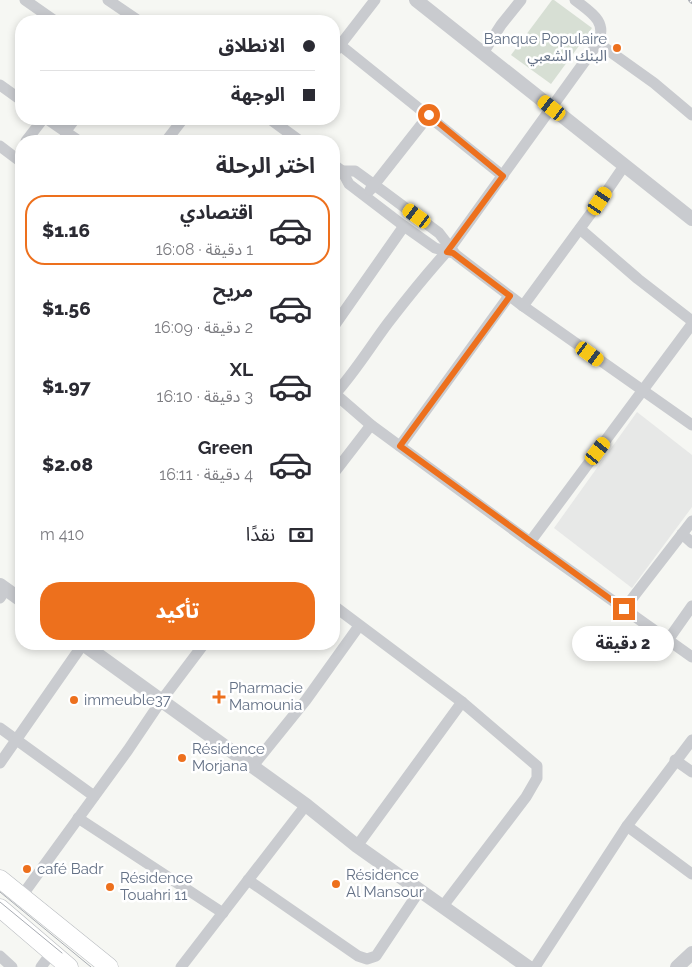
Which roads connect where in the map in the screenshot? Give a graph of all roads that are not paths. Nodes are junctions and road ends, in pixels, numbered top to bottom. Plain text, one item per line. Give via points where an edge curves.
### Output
1 (25, 0) edge
2 (108, 0) edge
3 (374, 0) edge
4 (416, 0) edge
5 (521, 0) edge
6 (575, 0) edge
7 (46, 15) edge
8 (130, 15) edge
9 (598, 43) junction
10 (340, 45) edge
11 (340, 51) edge
12 (483, 53) junction
13 (0, 85) edge
14 (15, 96) edge
15 (552, 108) junction
16 (429, 115) junction
17 (692, 115) edge
18 (38, 125) edge
19 (56, 125) edge
20 (71, 125) edge
21 (178, 125) edge
22 (281, 125) edge
23 (66, 132) junction
24 (31, 135) edge
25 (70, 135) edge
26 (171, 135) edge
27 (292, 135) edge
28 (0, 146) edge
29 (15, 154) edge
30 (624, 166) junction
31 (340, 170) edge
32 (340, 173) edge
33 (503, 176) junction
34 (374, 185) junction
35 (365, 195) junction
36 (692, 219) edge
37 (404, 226) junction
38 (580, 229) junction
39 (450, 251) junction
40 (510, 296) junction
41 (523, 306) junction
42 (340, 317) edge
43 (692, 323) edge
44 (340, 387) edge
45 (643, 390) junction
46 (340, 398) edge
47 (371, 425) junction
48 (692, 425) edge
49 (400, 446) junction
50 (340, 464) edge
51 (692, 522) edge
52 (682, 534) junction
53 (530, 542) junction
54 (692, 543) edge
55 (2, 590) edge
56 (15, 597) edge
57 (692, 606) edge
58 (624, 609) junction
59 (340, 611) edge
60 (359, 626) junction
61 (668, 640) junction
62 (79, 650) edge
63 (91, 650) edge
64 (199, 650) edge
65 (692, 657) edge
66 (161, 701) junction
67 (462, 702) junction
68 (0, 728) edge
69 (17, 740) junction
70 (692, 740) edge
71 (676, 760) junction
72 (0, 763) edge
73 (252, 767) junction
74 (692, 772) edge
75 (94, 796) junction
76 (306, 805) junction
77 (78, 818) junction
78 (627, 826) junction
79 (357, 846) junction
80 (692, 874) edge
81 (0, 879) edge
82 (248, 880) junction
83 (420, 890) junction
84 (21, 897) junction
85 (443, 906) junction
86 (0, 908) edge
87 (223, 913) junction
88 (52, 952) junction
89 (692, 953) edge
90 (0, 956) edge
91 (68, 966) edge
92 (12, 967) edge
93 (41, 967) edge
94 (110, 967) edge
95 (181, 967) edge
96 (528, 967) edge
97 (535, 967) edge
98 (677, 967) edge

1 - 7 street
2 - 8 street
3 - 10 street
4 - 12 street
5 - 12 street
6 - 9 street via 600,23 602,31
9 - 15 street
9 - 17 street
11 - 16 street
12 - 15 street
13 - 14 street
15 - 30 street
15 - 33 street
16 - 33 street
16 - 34 street
18 - 24 street
19 - 23 street
20 - 23 street
21 - 26 street
22 - 27 street
23 - 25 street
28 - 29 street
30 - 36 street
30 - 38 street
31 - 34 street via 355,171
32 - 35 street
33 - 39 street
34 - 35 street
34 - 39 street via 439,233
35 - 37 street
37 - 39 street via 435,248
37 - 42 street
38 - 41 street
38 - 43 street
39 - 40 street
39 - 44 street via 436,263
40 - 41 street
40 - 49 street
41 - 45 street
43 - 45 street
45 - 48 street
45 - 53 street
46 - 47 street
47 - 49 street
47 - 50 street
49 - 53 street
51 - 52 street
52 - 54 street
52 - 58 street
53 - 58 street
55 - 56 street
57 - 61 street
58 - 61 street
59 - 60 street
60 - 67 street
60 - 73 street via 306,700
61 - 65 street
62 - 69 street
63 - 66 street
64 - 66 street
66 - 73 street
66 - 75 street
67 - 79 street
67 - 85 street via 535,762 538,773 526,797
68 - 69 street
69 - 72 street
69 - 75 street
70 - 71 street
71 - 74 street
71 - 78 street
73 - 76 street
75 - 77 street
76 - 79 street
76 - 82 street
77 - 84 street
77 - 87 street
78 - 80 street
78 - 97 street
79 - 83 street
81 - 84 main road
82 - 83 street via 367,959 376,956
82 - 87 street
83 - 85 street
84 - 94 main road
85 - 96 street
86 - 88 main road
87 - 95 street
88 - 91 main road
88 - 93 street
89 - 98 street
90 - 92 street

